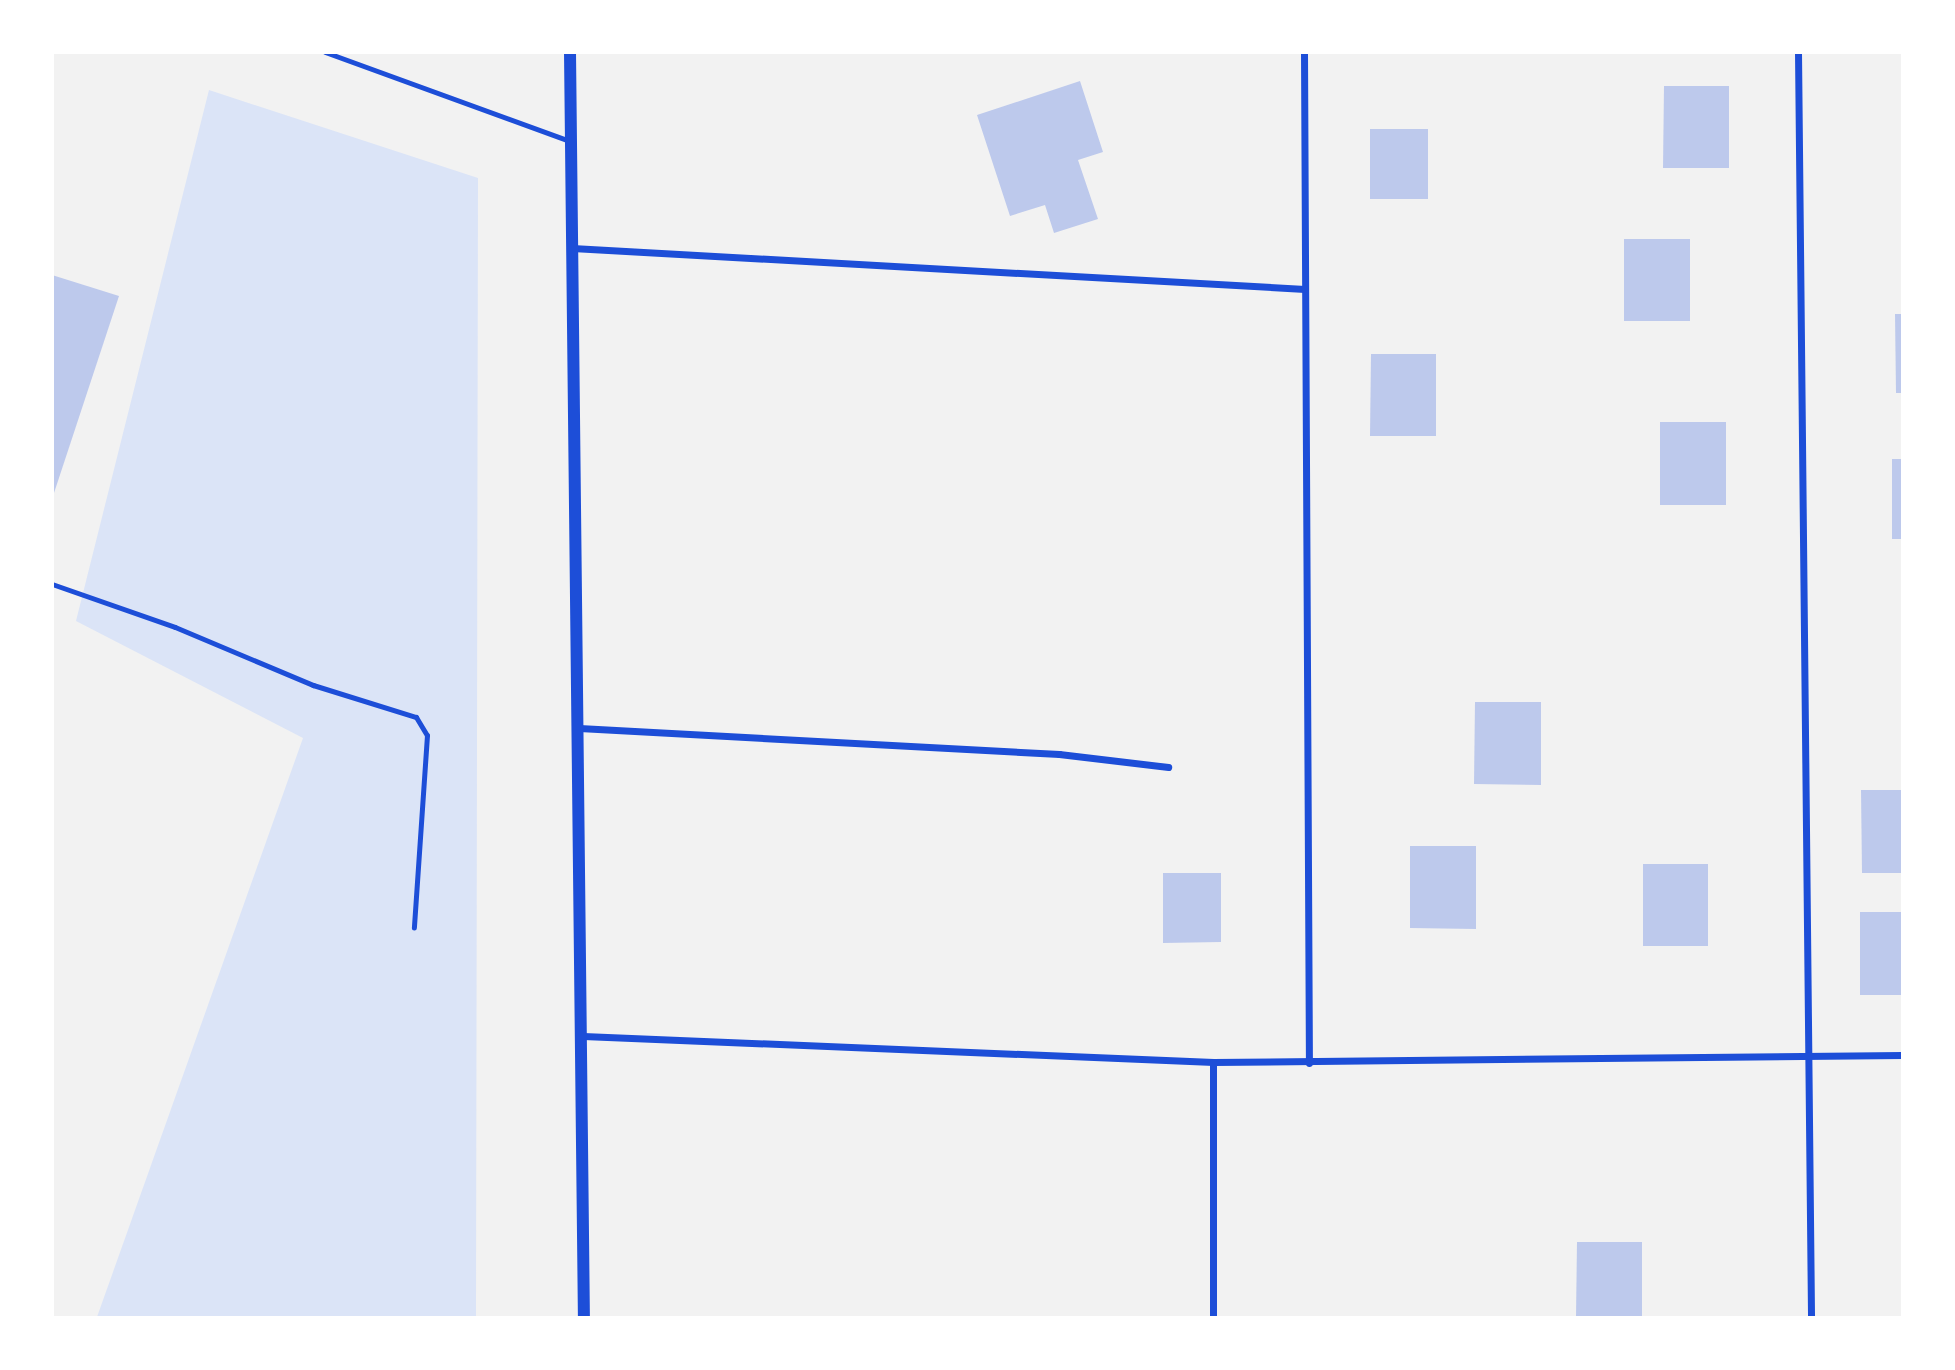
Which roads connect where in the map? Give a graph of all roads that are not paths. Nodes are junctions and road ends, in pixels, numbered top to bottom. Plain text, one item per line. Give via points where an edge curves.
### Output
1 (325, 52) edge
2 (570, 52) edge
3 (1304, 52) edge
4 (1798, 52) edge
5 (569, 141) junction
6 (571, 248) junction
7 (1305, 289) junction
8 (52, 584) edge
9 (579, 728) junction
10 (1168, 767) dead end
11 (414, 928) dead end
12 (583, 1036) junction
13 (1809, 1055) junction
14 (1902, 1055) edge
15 (1213, 1062) junction
16 (1309, 1063) junction
17 (584, 1318) edge
18 (1213, 1318) edge
19 (1811, 1318) edge

1 - 5 lane
2 - 5 street
3 - 7 street
4 - 13 street
5 - 6 street
6 - 7 street
6 - 9 street
7 - 16 street
8 - 11 lane via 175,627 313,685 416,717 424,724
9 - 10 street via 1059,754
9 - 12 street
12 - 15 street
12 - 17 street
13 - 14 street
13 - 16 street
13 - 19 street
15 - 16 street
15 - 18 street

